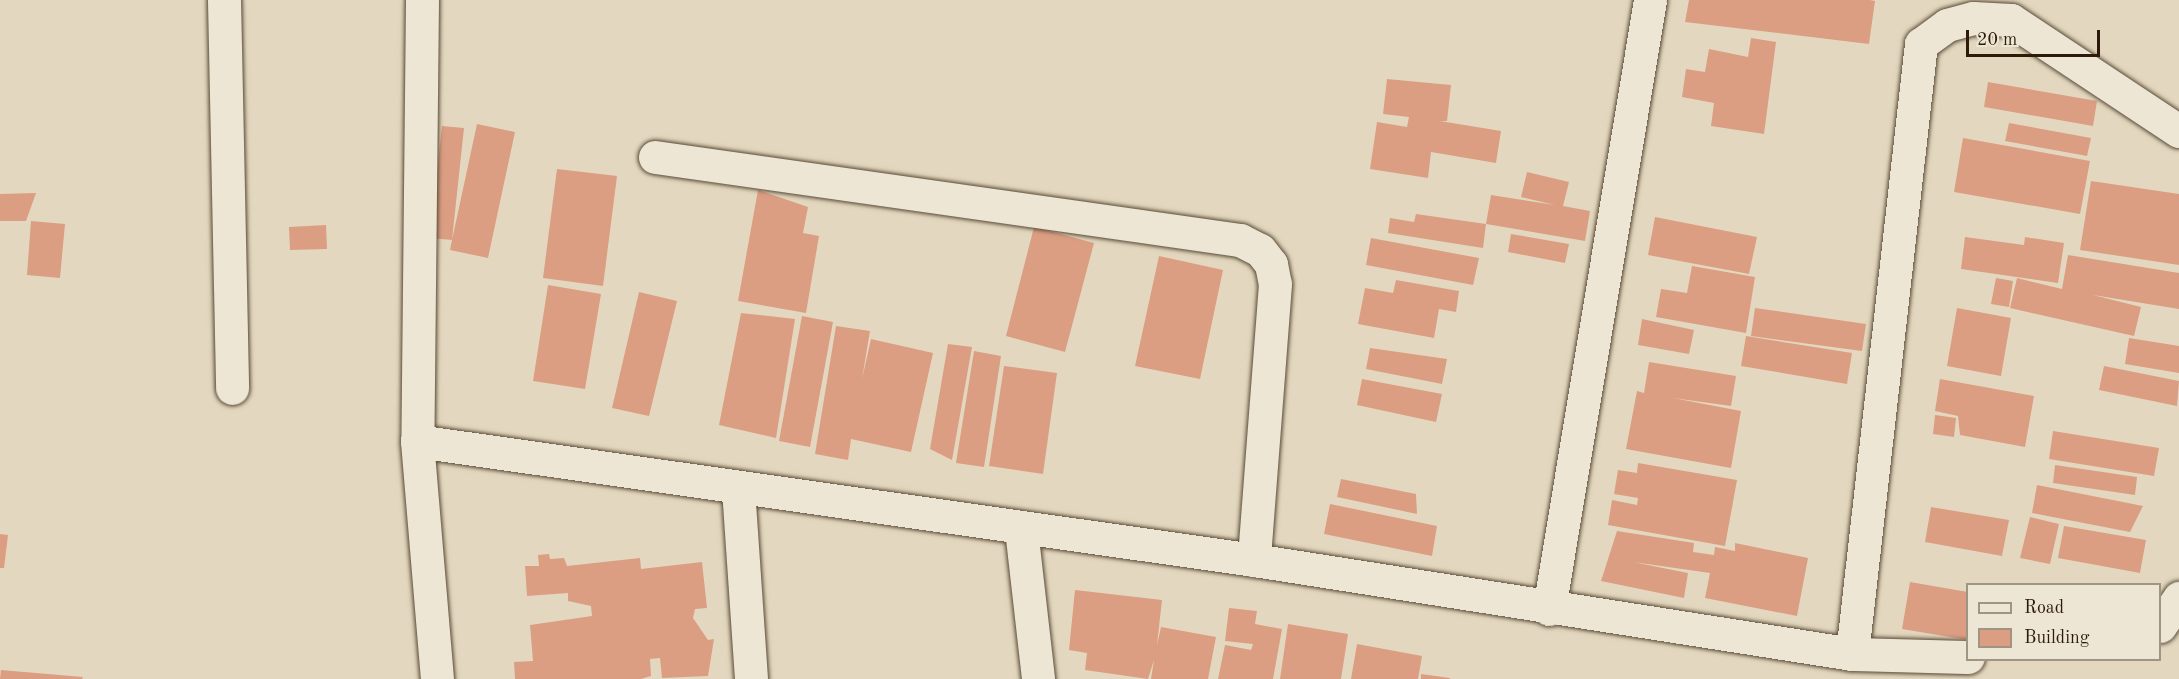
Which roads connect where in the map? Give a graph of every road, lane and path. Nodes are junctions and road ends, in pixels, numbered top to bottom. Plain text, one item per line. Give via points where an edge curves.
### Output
1 (224, 0) edge
2 (422, 0) edge
3 (1650, 0) edge
4 (2179, 130) edge
5 (655, 158) dead end
6 (232, 388) dead end
7 (417, 441) junction
8 (738, 488) junction
9 (1021, 529) junction
10 (1254, 560) junction
11 (2179, 598) edge
12 (1549, 609) junction
13 (2161, 625) edge
14 (1852, 654) junction
15 (1966, 657) edge
16 (437, 679) edge
17 (751, 679) edge
18 (1038, 679) edge

1 - 6 street
2 - 7 street
3 - 12 street
4 - 14 street via 2011,20 1973,18 1947,25 1922,44
5 - 10 street via 1240,240 1260,249 1271,264 1275,284
7 - 8 street
7 - 16 street
8 - 9 street
8 - 17 street
9 - 10 street
9 - 18 street
10 - 12 street
11 - 13 street
12 - 14 street
14 - 15 street

